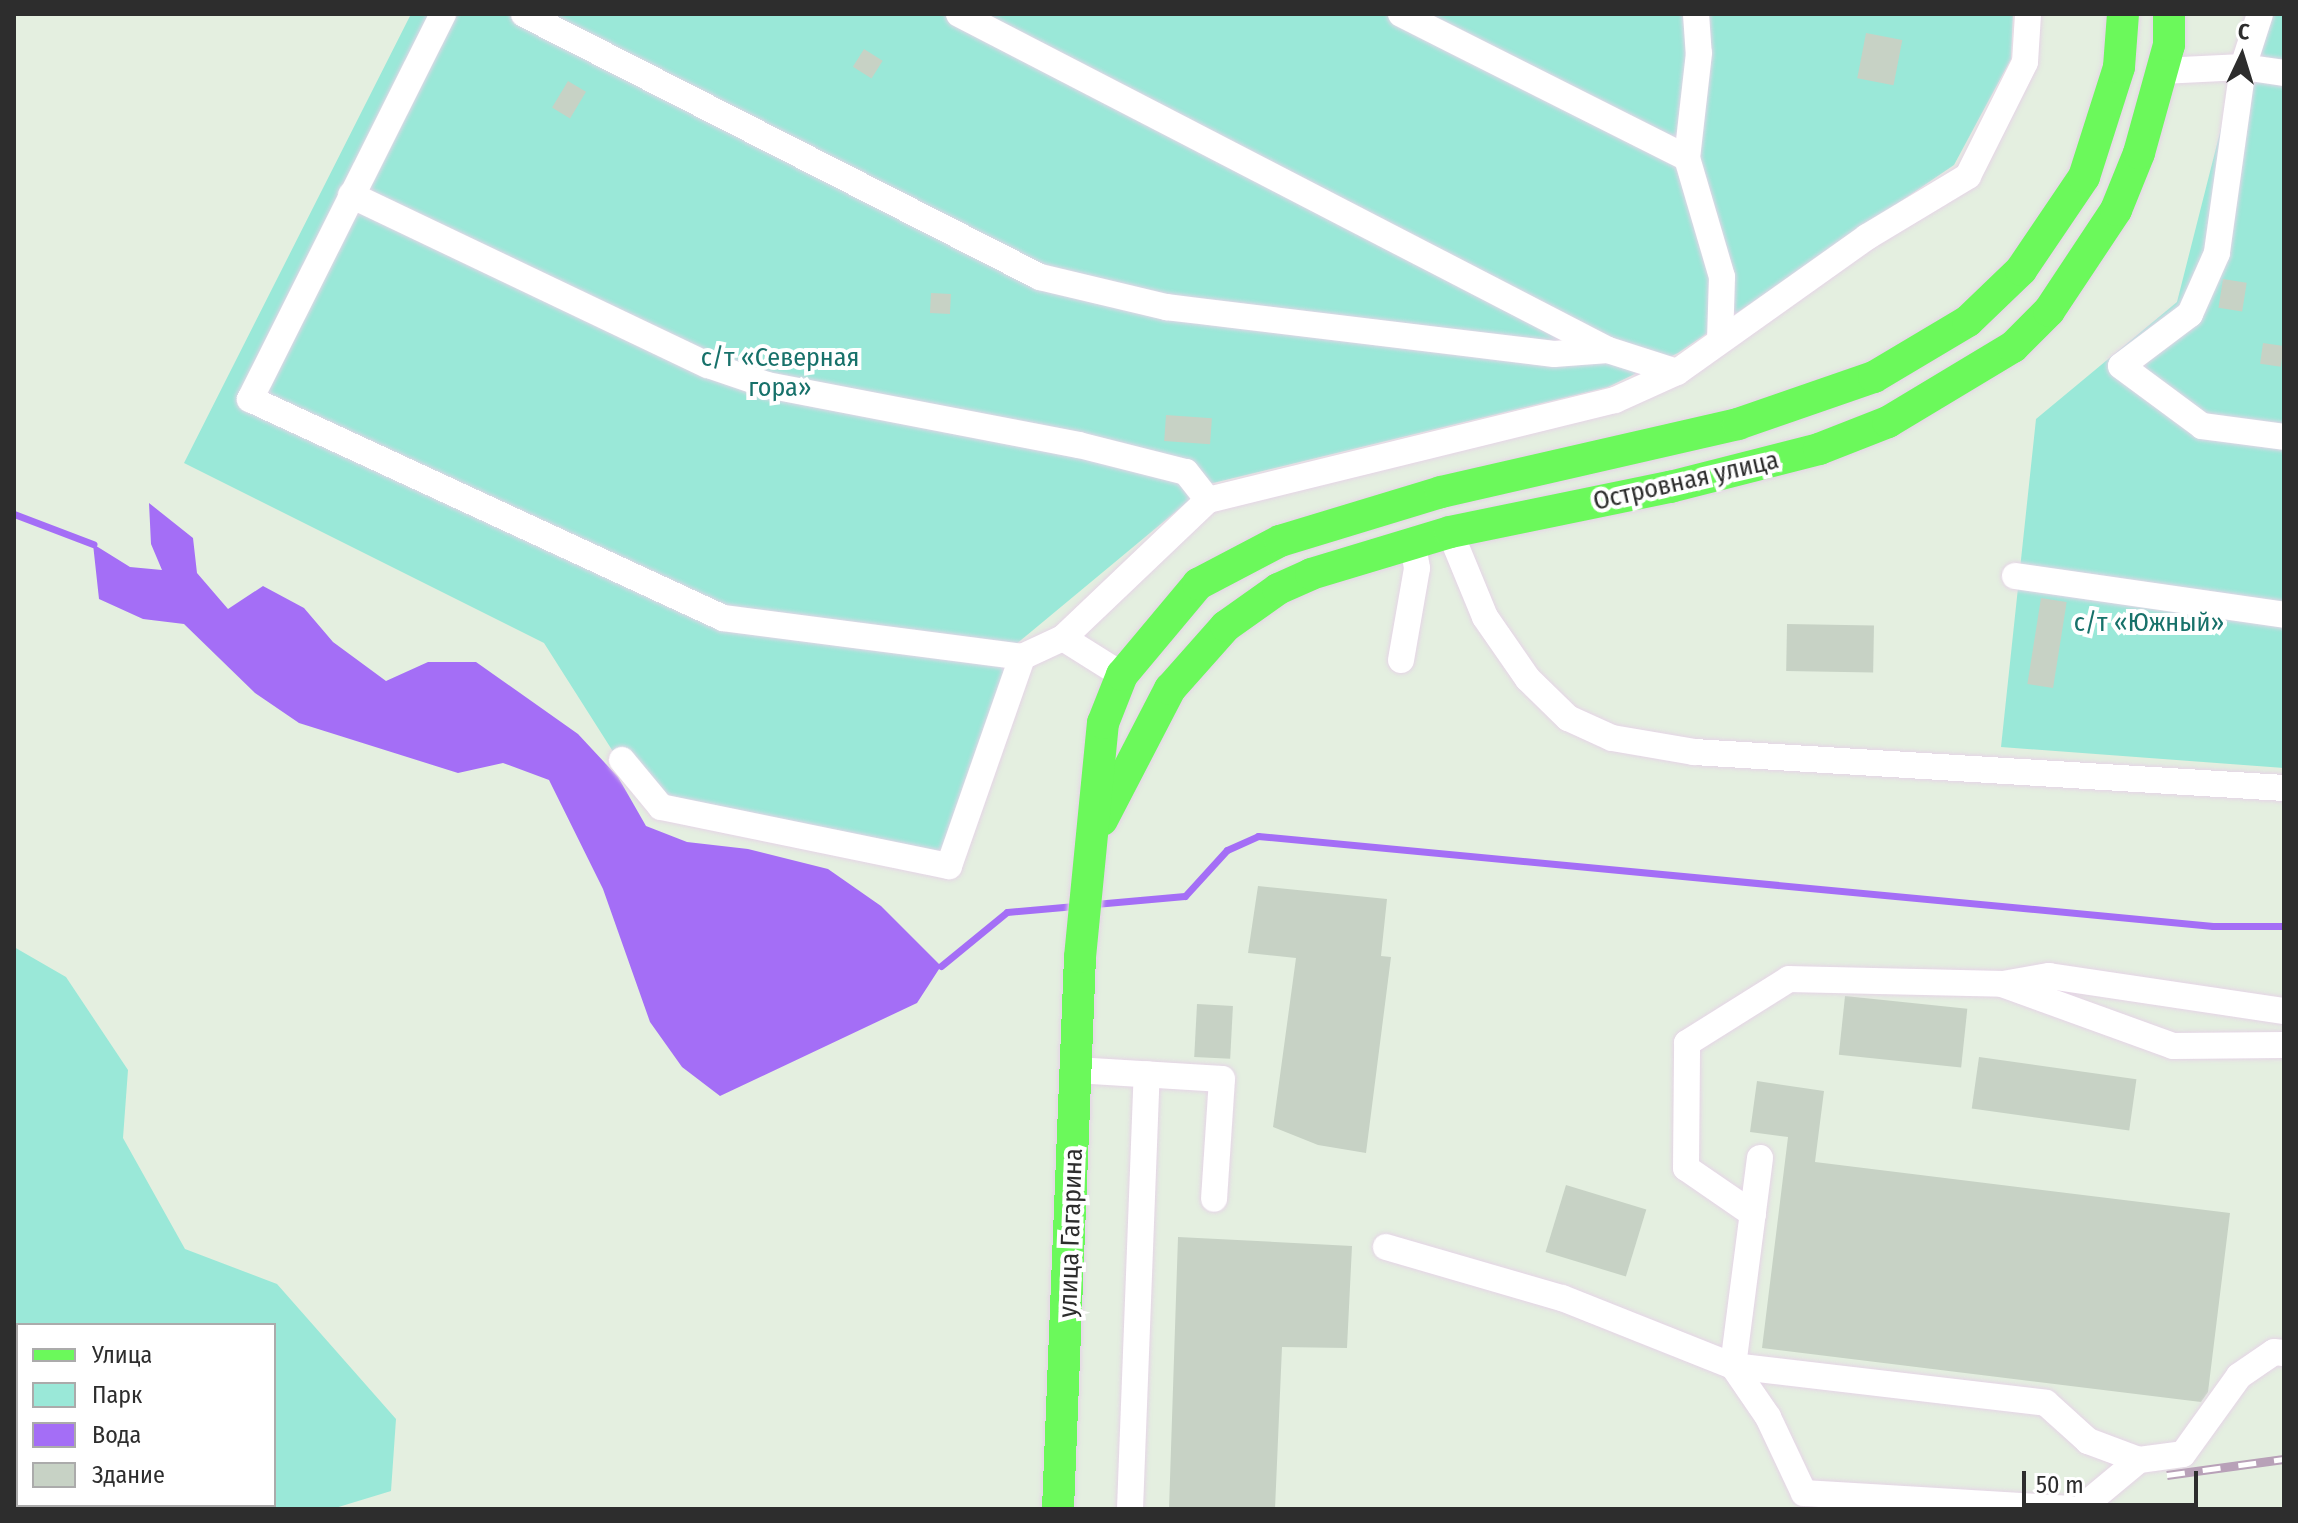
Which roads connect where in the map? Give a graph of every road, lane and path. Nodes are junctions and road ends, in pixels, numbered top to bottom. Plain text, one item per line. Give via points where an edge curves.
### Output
1 (443, 14) edge
2 (524, 14) edge
3 (959, 14) edge
4 (1401, 14) edge
5 (1696, 14) edge
6 (2028, 14) edge
7 (2123, 14) edge
8 (2169, 14) edge
9 (2260, 14) edge
10 (2243, 67) junction
11 (2161, 71) junction
12 (2284, 73) edge
13 (1687, 158) junction
14 (351, 195) junction
15 (1720, 339) junction
16 (1608, 350) junction
17 (1677, 372) junction
18 (2284, 437) edge
19 (1208, 500) junction
20 (1450, 532) junction
21 (1413, 546) junction
22 (2015, 576) dead end
23 (2284, 615) edge
24 (1063, 638) junction
25 (1022, 657) junction
26 (1401, 660) dead end
27 (1122, 675) junction
28 (622, 760) dead end
29 (2284, 788) edge
30 (1095, 833) junction
31 (2002, 984) junction
32 (2284, 1011) edge
33 (2284, 1045) edge
34 (1076, 1070) junction
35 (1147, 1074) junction
36 (1760, 1158) dead end
37 (1214, 1199) dead end
38 (1753, 1214) junction
39 (1386, 1247) dead end
40 (2284, 1353) edge
41 (1733, 1366) junction
42 (2139, 1460) junction
43 (1058, 1509) edge
44 (1130, 1509) edge
45 (2071, 1509) edge
46 (2080, 1509) edge

1 - 14 street
2 - 16 street via 1040,277 1166,307 1554,354
3 - 16 street
4 - 13 street
5 - 13 street via 1699,53
6 - 15 street via 2025,62 1968,176 1867,237
7 - 27 main road, Островная улица via 2119,67 2084,177 2021,270 1968,321 1874,377 1738,424 1441,492 1280,541 1198,584
8 - 11 main road, Островная улица
9 - 10 street
10 - 11 street
10 - 12 street
10 - 18 street via 2217,253 2190,314 2121,366 2202,426
11 - 20 main road, Островная улица via 2139,153 2109,222 2049,311 1976,373 1888,422 1819,449 1670,487
13 - 15 street via 1722,277
14 - 19 street via 708,365 767,385 1079,445 1186,472
14 - 25 street via 250,399 723,618
15 - 17 street
16 - 17 street
17 - 19 street via 1615,400
19 - 24 street
20 - 21 main road, Островная улица
20 - 29 street via 1485,617 1528,679 1568,718 1612,738 1694,752
21 - 26 street via 1417,568
21 - 30 main road, Островная улица via 1311,574 1278,589 1226,626 1170,689
22 - 23 street
24 - 25 street
24 - 27 street
25 - 28 street via 949,866 661,807
27 - 30 main road, Островная улица via 1103,723
30 - 34 main road, улица Гагарина via 1080,957
31 - 32 street via 2049,976
31 - 33 street via 2173,1046
31 - 38 street via 1789,979 1687,1043 1686,1168
34 - 35 street
34 - 43 main road, улица Гагарина
35 - 37 street via 1222,1079
35 - 44 street
36 - 38 street
38 - 41 street
39 - 41 street via 1562,1298
40 - 42 street via 2274,1352 2239,1376 2183,1454
41 - 42 street via 2046,1403 2088,1441
41 - 45 street via 1768,1417 1804,1493
42 - 46 street

